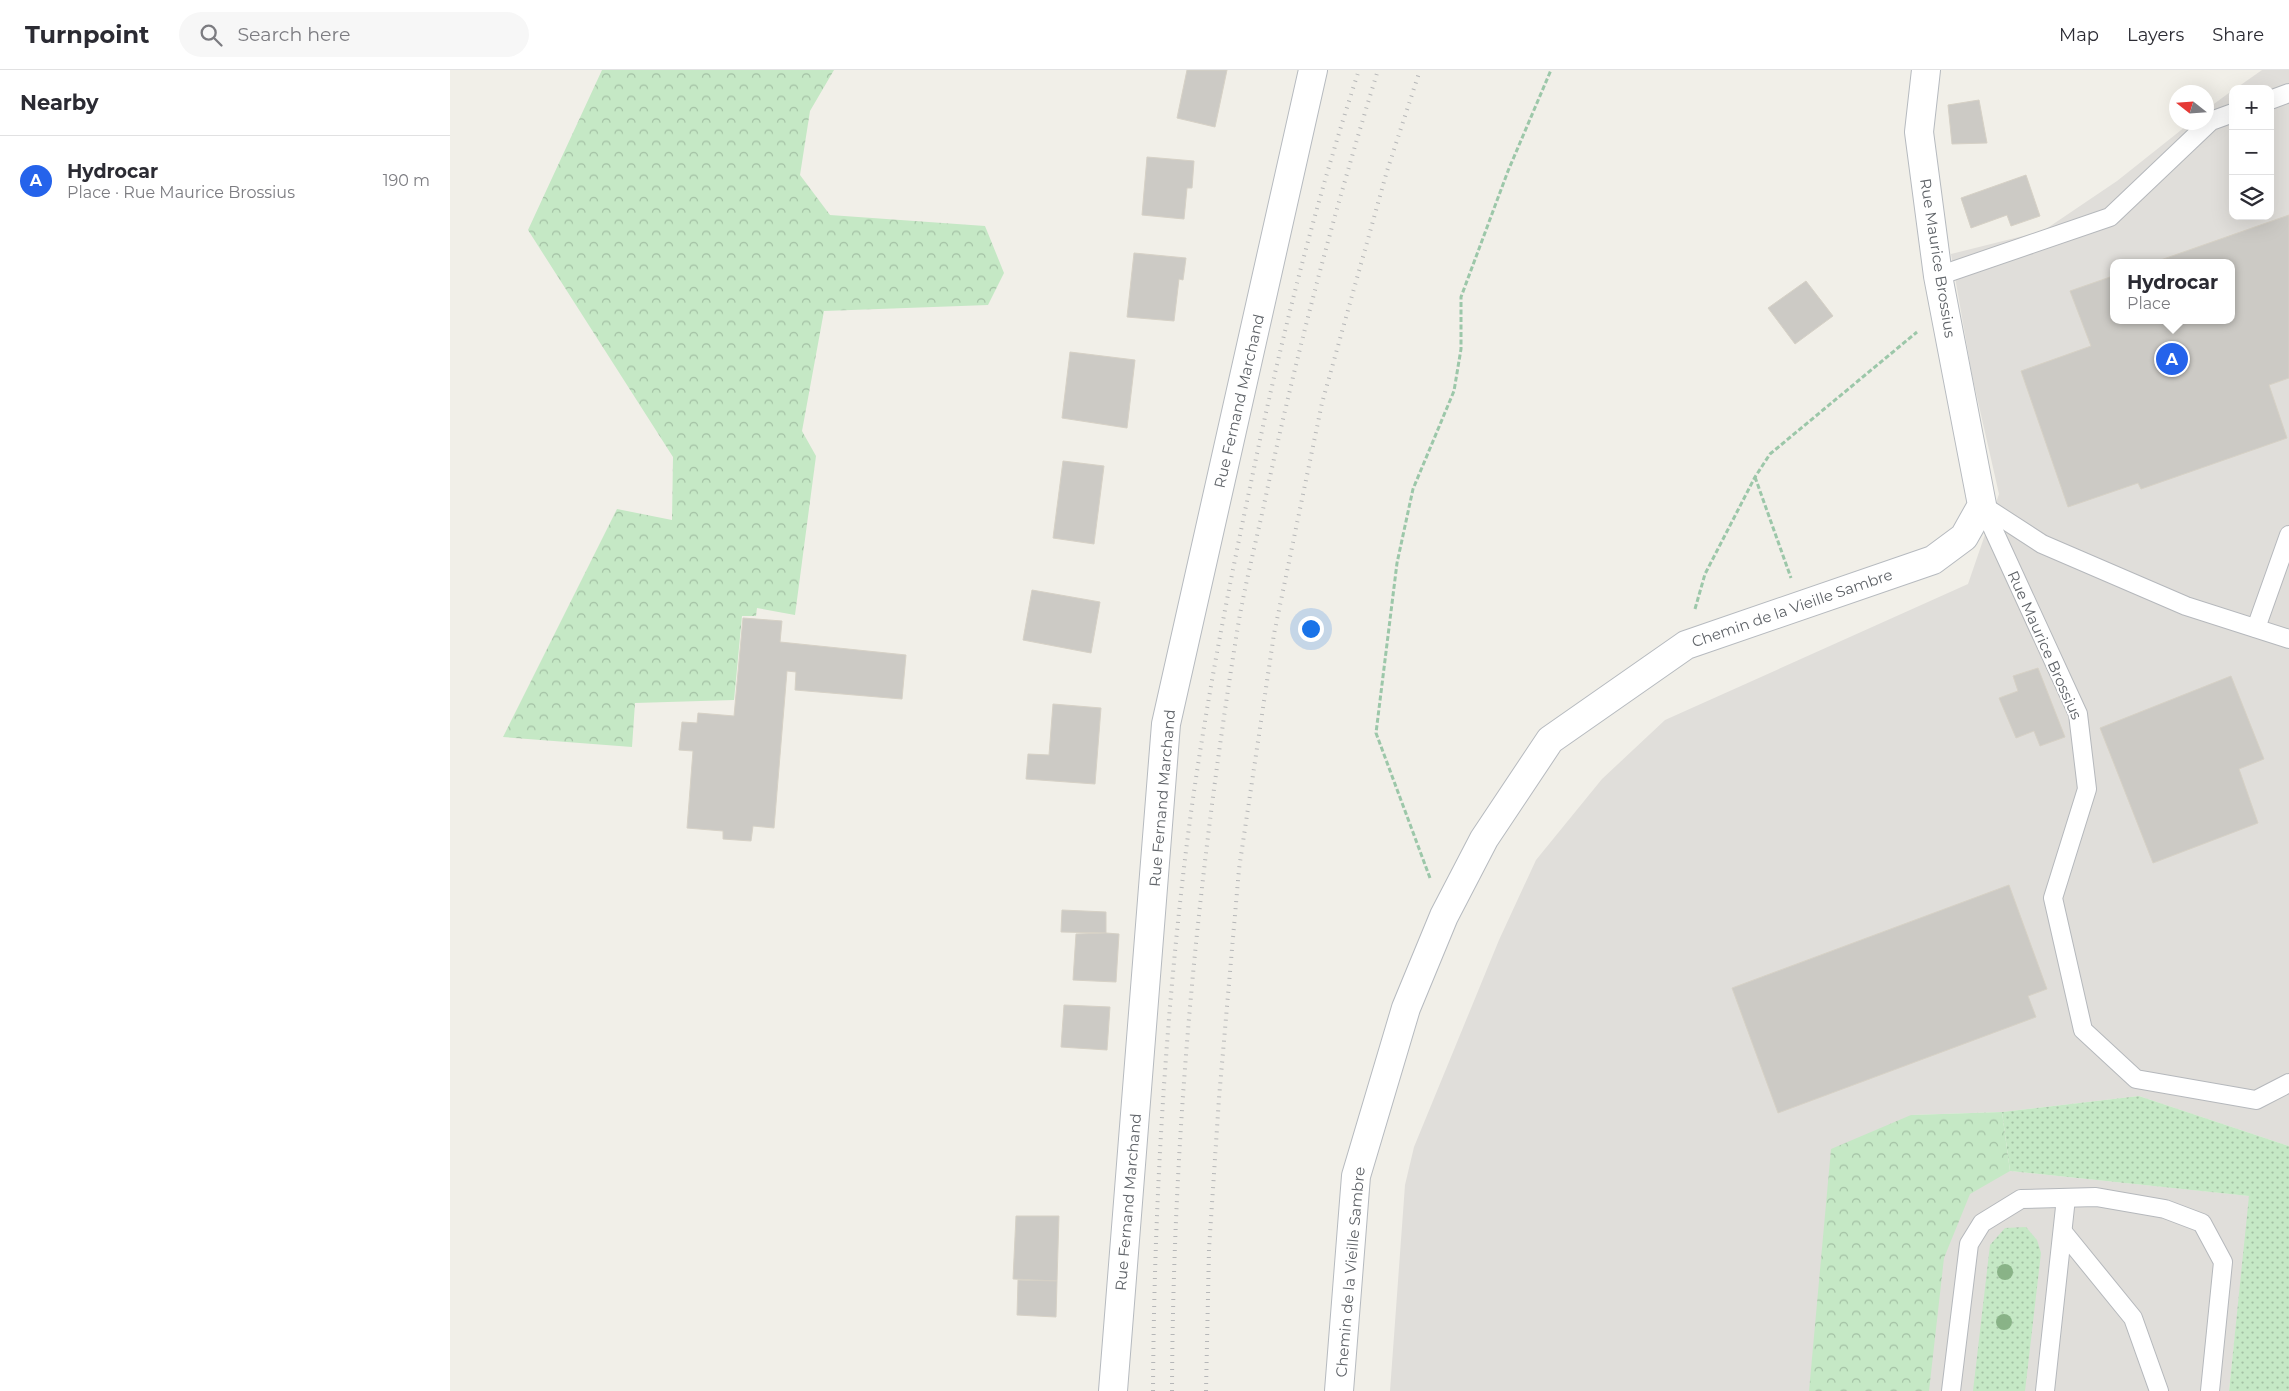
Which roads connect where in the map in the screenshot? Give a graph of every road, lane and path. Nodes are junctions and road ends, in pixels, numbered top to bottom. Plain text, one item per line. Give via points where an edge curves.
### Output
1 (1313, 70) edge
2 (1552, 70) edge
3 (1926, 70) edge
4 (2289, 93) edge
5 (2274, 99) edge
6 (2229, 114) edge
7 (1938, 276) junction
8 (1944, 310) junction
9 (1755, 477) junction
10 (1982, 505) junction
11 (2289, 535) edge
12 (1801, 605) junction
13 (2256, 628) junction
14 (2289, 639) edge
15 (1686, 645) junction
16 (1444, 916) junction
17 (2289, 1083) edge
18 (2066, 1198) junction
19 (2063, 1232) junction
20 (1113, 1391) edge
21 (1339, 1391) edge
22 (1951, 1391) edge
23 (2045, 1391) edge
24 (2158, 1391) edge
25 (2210, 1391) edge

1 - 20 street, Rue Fernand Marchand via 1166,724
2 - 16 path via 1508,171 1461,297 1461,348 1454,391 1412,489 1397,564 1376,734
3 - 7 street, Rue Maurice Brossius via 1919,132
4 - 5 lane
6 - 7 lane via 2211,121 2110,217
7 - 8 street, Rue Maurice Brossius
8 - 9 path via 1770,454
8 - 10 street, Rue Maurice Brossius
9 - 12 path
9 - 15 path via 1704,574
10 - 12 street, Chemin de la Vieille Sambre via 1964,537 1934,560
10 - 13 lane via 2042,544 2186,606
10 - 17 lane, Rue Maurice Brossius via 2078,714 2087,788 2053,898 2083,1030 2136,1079 2256,1100
11 - 13 lane
12 - 15 street, Chemin de la Vieille Sambre
13 - 14 lane
15 - 16 street, Chemin de la Vieille Sambre via 1550,740 1484,839
16 - 21 street, Chemin de la Vieille Sambre via 1406,1008 1356,1176
18 - 19 lane
18 - 22 lane via 2021,1199 1982,1223 1969,1244
18 - 25 lane via 2096,1198 2165,1209 2202,1222 2223,1262
19 - 23 lane
19 - 24 lane via 2133,1318

